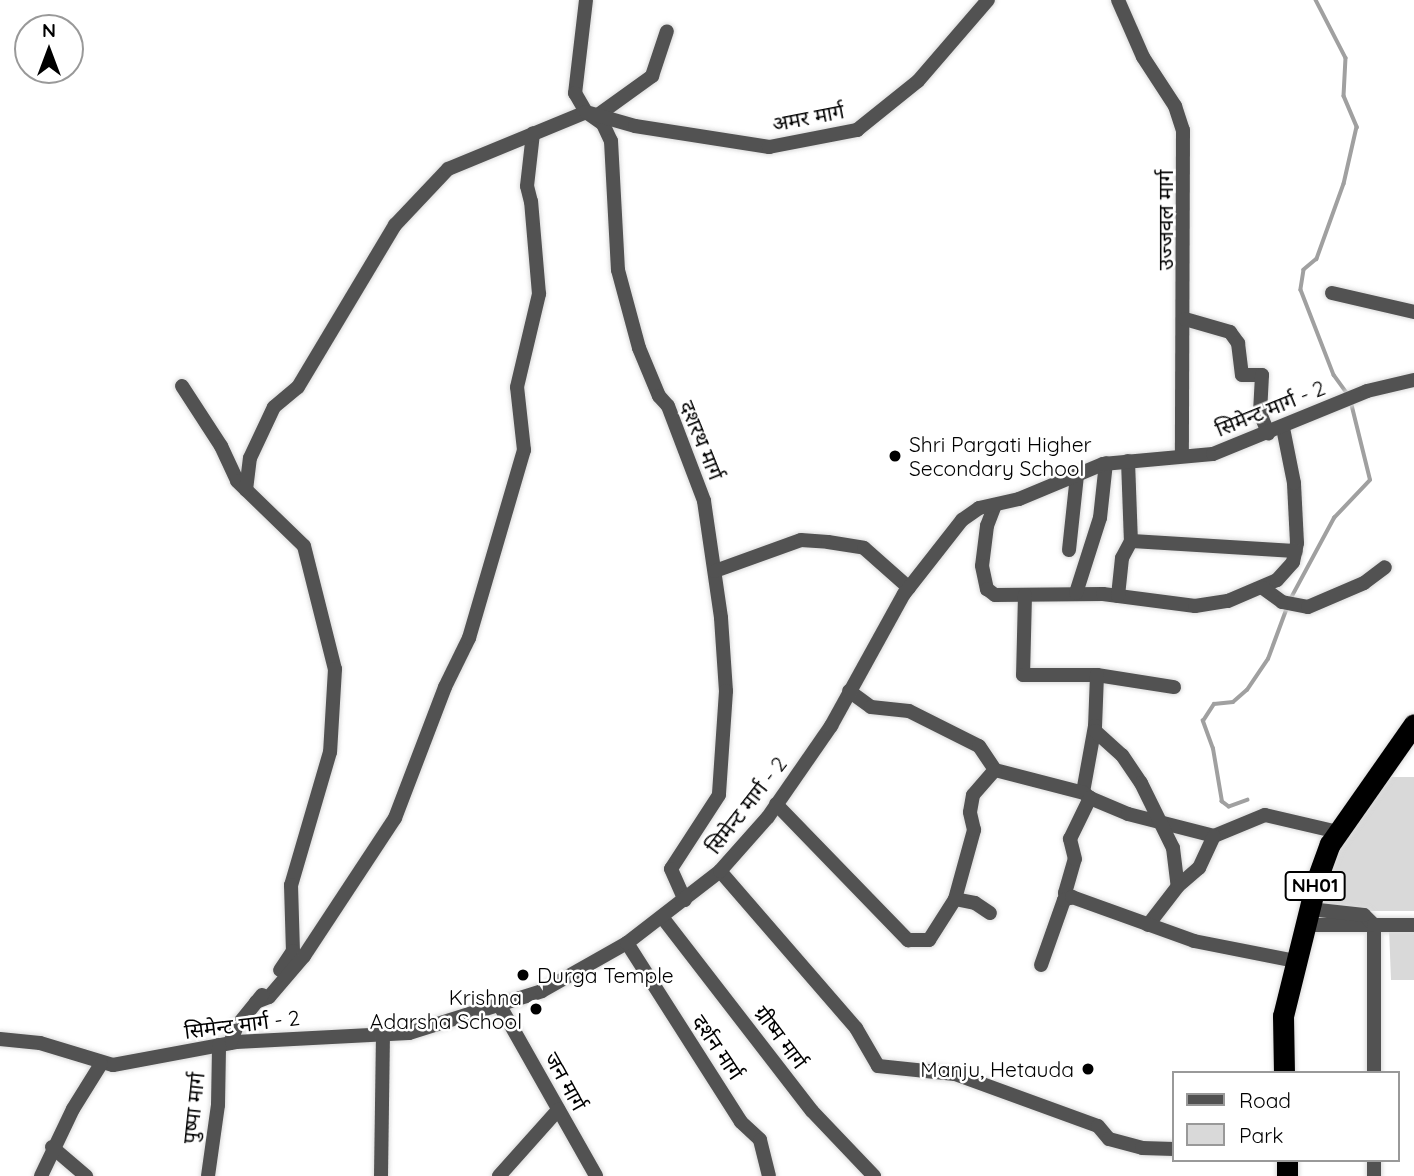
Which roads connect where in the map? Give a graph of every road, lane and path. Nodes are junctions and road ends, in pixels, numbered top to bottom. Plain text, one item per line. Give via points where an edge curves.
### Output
1 (586, 0) edge
2 (988, 0) edge
3 (1118, 0) edge
4 (667, 32) dead end
5 (592, 113) junction
6 (533, 132) junction
7 (1332, 293) dead end
8 (1414, 312) edge
9 (1185, 319) junction
10 (1414, 380) edge
11 (182, 386) dead end
12 (1283, 428) junction
13 (1268, 433) junction
14 (1182, 455) junction
15 (1128, 461) junction
16 (1106, 463) junction
17 (1077, 475) junction
18 (246, 490) junction
19 (995, 505) junction
20 (1131, 541) junction
21 (1069, 550) dead end
22 (1296, 551) junction
23 (1385, 567) dead end
24 (715, 571) junction
25 (909, 588) junction
26 (1264, 588) junction
27 (1076, 593) junction
28 (1025, 595) junction
29 (1118, 596) junction
30 (1097, 675) junction
31 (1174, 687) dead end
32 (849, 691) junction
33 (1414, 724) edge
34 (1095, 731) junction
35 (995, 770) junction
36 (1087, 796) junction
37 (776, 804) junction
38 (1158, 821) junction
39 (1338, 832) junction
40 (1214, 836) junction
41 (720, 872) junction
42 (1178, 886) junction
43 (1070, 898) junction
44 (954, 899) junction
45 (685, 900) junction
46 (990, 913) dead end
47 (662, 917) junction
48 (1307, 917) junction
49 (1148, 925) junction
50 (1374, 925) junction
51 (1414, 925) edge
52 (627, 943) junction
53 (1296, 961) junction
54 (1041, 965) dead end
55 (256, 1002) junction
56 (500, 1006) junction
57 (383, 1034) junction
58 (0, 1039) edge
59 (224, 1044) junction
60 (101, 1065) junction
61 (1284, 1071) edge
62 (1374, 1071) edge
63 (558, 1110) junction
64 (52, 1147) junction
65 (1172, 1149) edge
66 (41, 1176) edge
67 (86, 1176) edge
68 (208, 1176) edge
69 (381, 1176) edge
70 (499, 1176) edge
71 (596, 1176) edge
72 (769, 1176) edge
73 (874, 1176) edge

1 - 5 street, दशरथ मार्ग via 575,93
2 - 5 street, अमर मार्ग via 918,81 857,130 769,147 635,126
3 - 9 street, उज्जवल मार्ग via 1143,57 1175,106 1183,130
4 - 5 street via 652,76
5 - 6 street
5 - 24 street, दशरथ मार्ग via 611,141 618,270 639,348 659,396 668,406 704,501
6 - 18 street via 448,169 405,211 298,387 274,407 250,457
6 - 55 street via 527,186 538,301 517,387 526,439 502,536 485,576 469,638 445,687 395,818 304,956 269,997
7 - 8 street
9 - 13 street via 1230,332 1238,343 1242,375 1262,375 1260,413
9 - 14 street, उज्जवल मार्ग
10 - 12 street, सिमेन्ट मार्ग - 2 via 1367,391
11 - 18 street
12 - 13 street, सिमेन्ट मार्ग - 2
12 - 22 street via 1292,454
13 - 14 street, सिमेन्ट मार्ग - 2 via 1213,454
14 - 15 street, सिमेन्ट मार्ग - 2
15 - 16 street, सिमेन्ट मार्ग - 2
15 - 20 street
16 - 17 street, सिमेन्ट मार्ग - 2
16 - 27 street via 1100,518
17 - 19 street, सिमेन्ट मार्ग - 2
17 - 21 street
18 - 55 street via 304,546 317,608 327,625 336,695 330,752 290,885 293,951
19 - 25 street, सिमेन्ट मार्ग - 2 via 962,520
19 - 28 street via 982,566 987,589 995,595
20 - 22 street
20 - 29 street via 1124,550
22 - 26 street via 1293,562
23 - 26 street via 1364,583 1308,607 1287,604
24 - 25 street via 801,540 828,542 864,548
24 - 45 street, दशरथ मार्ग via 726,691 719,795 671,869
25 - 32 street, सिमेन्ट मार्ग - 2
26 - 29 street via 1195,606
27 - 28 street
27 - 29 street
28 - 30 street via 1023,675
30 - 31 street
30 - 34 street
32 - 35 street via 871,707 909,711 979,746
32 - 37 street, सिमेन्ट मार्ग - 2 via 831,726
33 - 39 highway, NH01
34 - 36 street
34 - 38 street via 1131,766
35 - 36 street
35 - 44 street via 973,795 974,830
36 - 38 street
36 - 43 street via 1070,839 1075,859 1065,893
37 - 41 street, सिमेन्ट मार्ग - 2
37 - 44 street via 908,940 929,940
38 - 40 street
38 - 42 street via 1173,848
39 - 40 street via 1265,815
39 - 48 highway, NH01
40 - 42 street via 1199,869
41 - 45 street, सिमेन्ट मार्ग - 2
41 - 65 street via 856,1028 878,1066 955,1074 1098,1126 1109,1139 1142,1148
42 - 49 street
43 - 49 street
43 - 54 street via 1064,900
44 - 46 street via 975,903
45 - 47 street, सिमेन्ट मार्ग - 2
47 - 52 street, सिमेन्ट मार्ग - 2
47 - 73 street, ग्रीष्म मार्ग via 812,1111
48 - 50 street
48 - 53 highway, NH01
49 - 53 street via 1194,941
50 - 51 street
50 - 62 street
52 - 56 street, सिमेन्ट मार्ग - 2 via 542,991
52 - 72 street, दर्शन मार्ग via 741,1122 760,1140
53 - 61 highway, NH01 via 1283,1016
55 - 59 street
56 - 57 street, सिमेन्ट मार्ग - 2 via 409,1033
56 - 63 street, जन मार्ग
57 - 59 street, सिमेन्ट मार्ग - 2
57 - 69 street
58 - 60 street, सिमेन्ट मार्ग - 2 via 40,1043
59 - 60 street, सिमेन्ट मार्ग - 2
59 - 68 street, पुष्पा मार्ग
60 - 64 street
63 - 70 street
63 - 71 street, जन मार्ग
64 - 66 street
64 - 67 street

